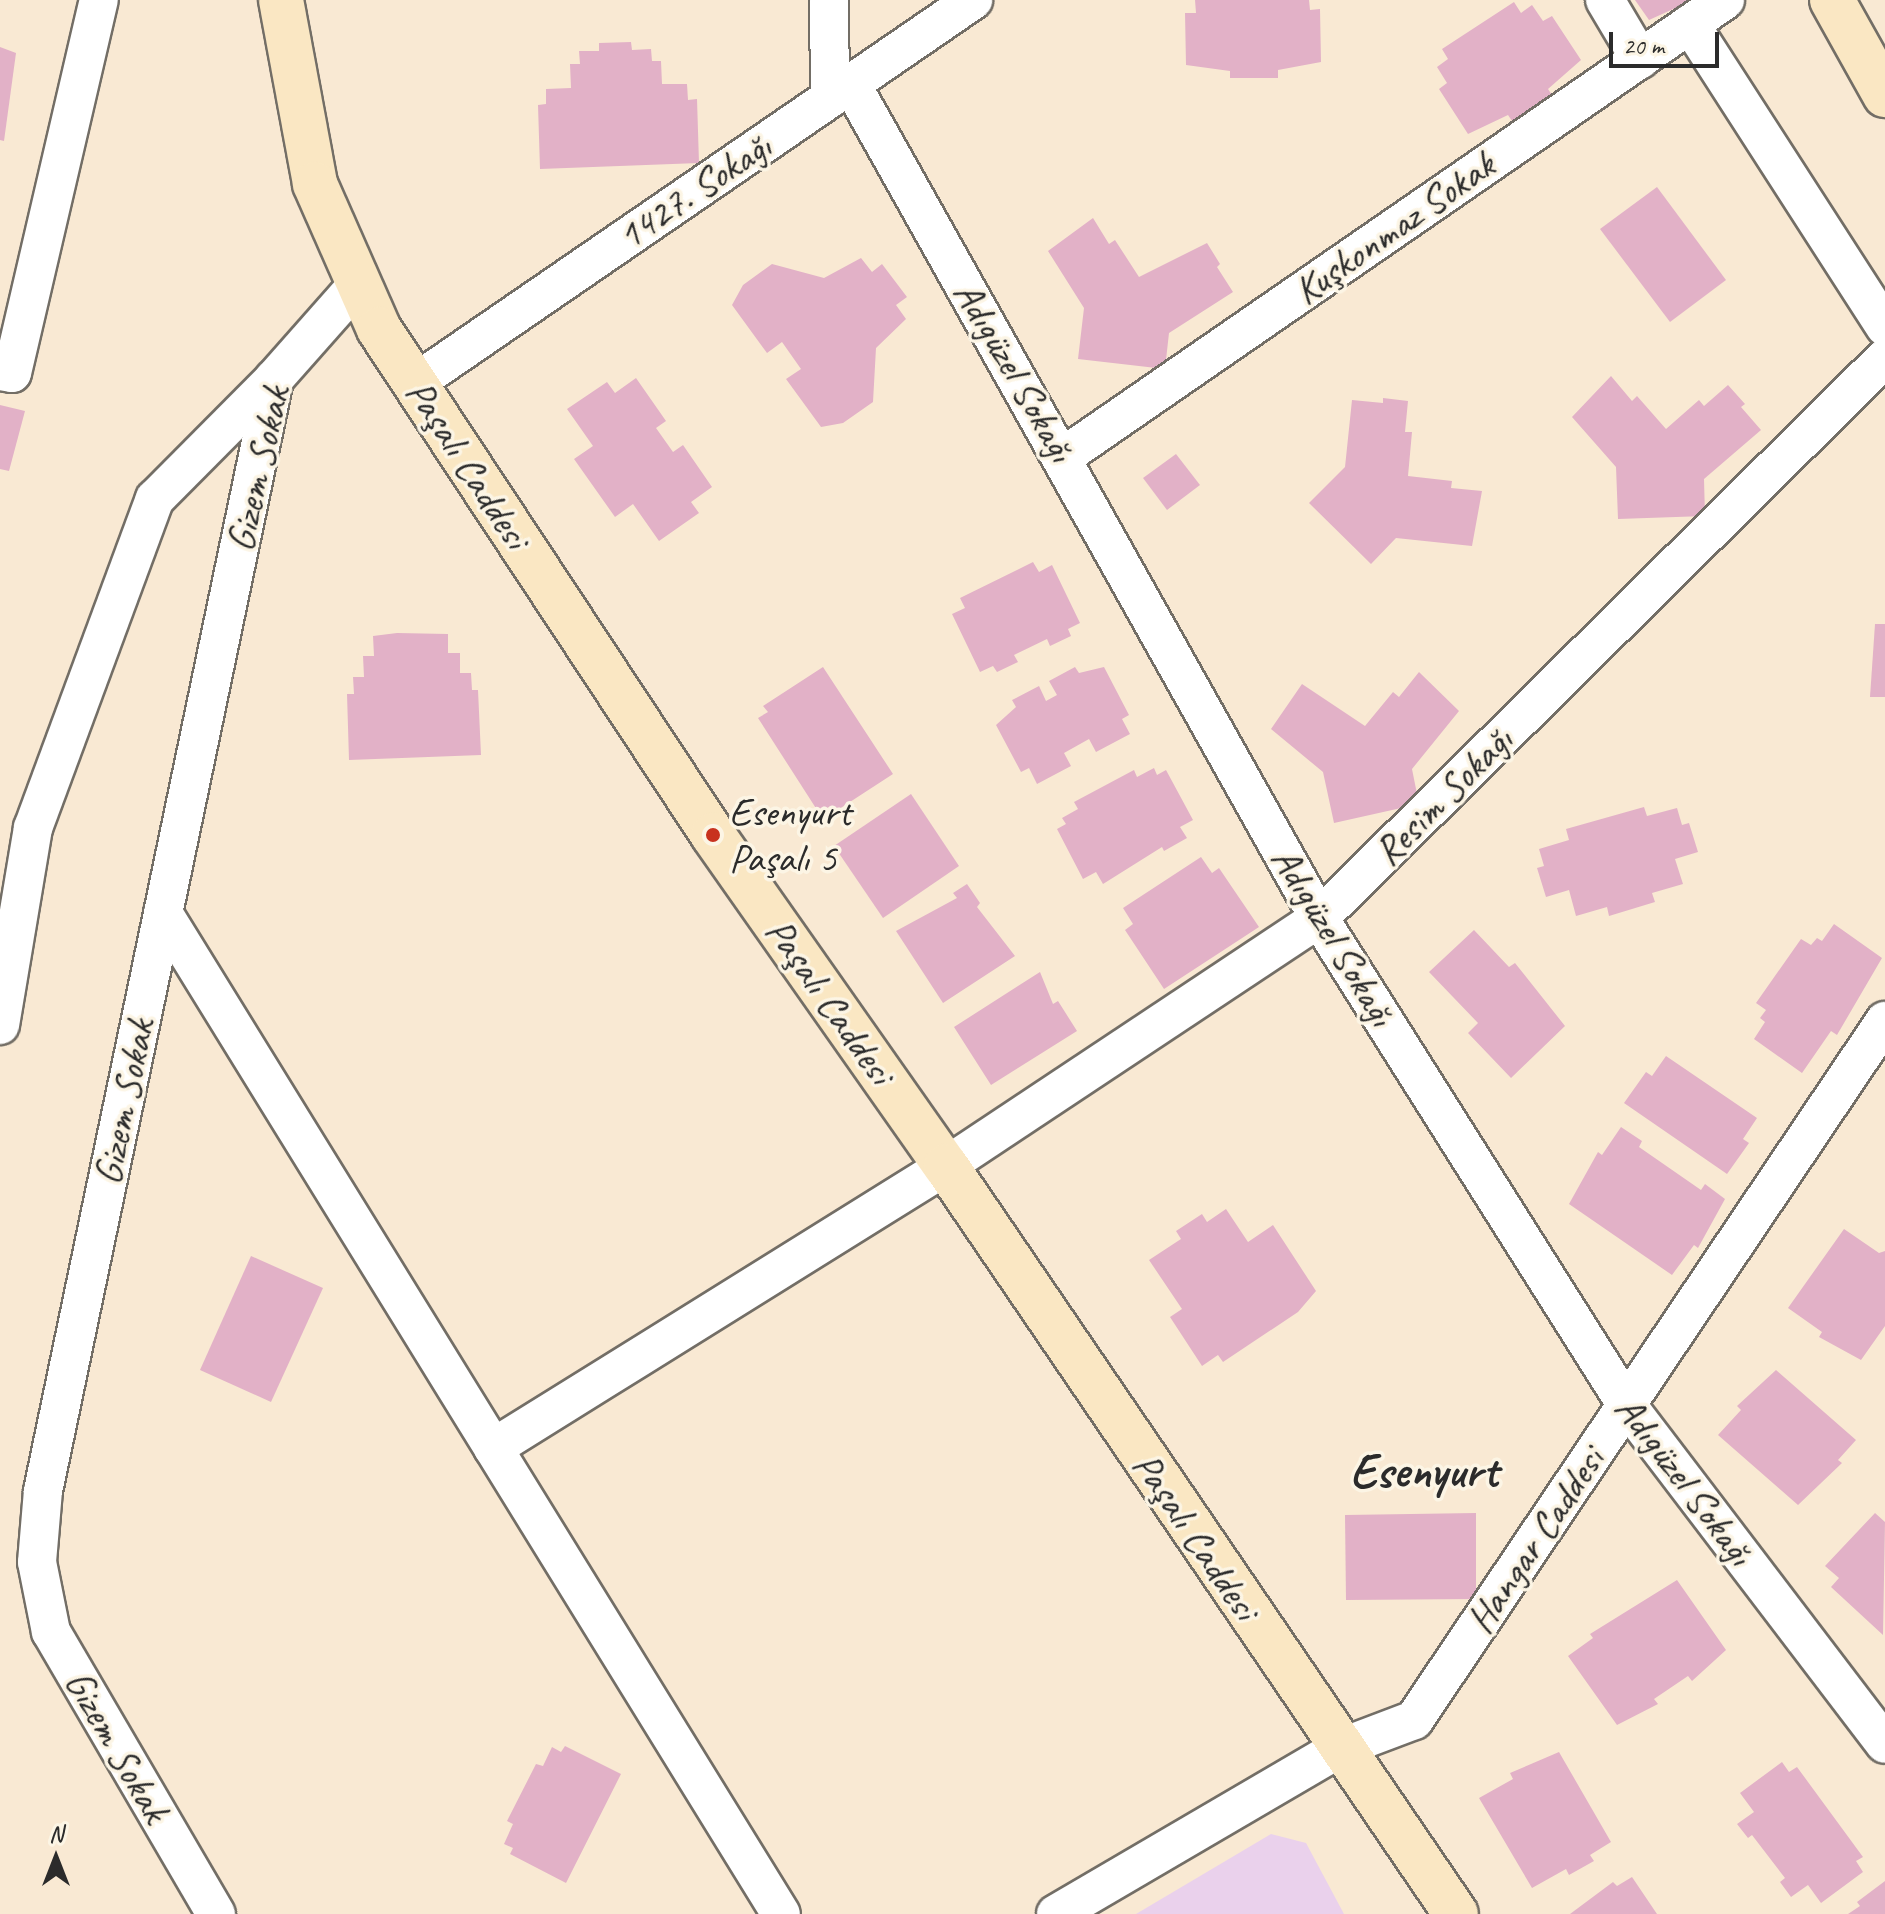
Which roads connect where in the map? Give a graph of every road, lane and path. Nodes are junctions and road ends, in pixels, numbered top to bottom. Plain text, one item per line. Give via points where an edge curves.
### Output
1 (99, 0) edge
2 (281, 0) edge
3 (829, 0) edge
4 (973, 0) edge
5 (1605, 0) edge
6 (1725, 0) edge
7 (1832, 0) edge
8 (1690, 24) junction
9 (1640, 59) junction
10 (841, 91) junction
11 (1885, 95) edge
12 (359, 283) junction
13 (1885, 327) edge
14 (1885, 358) edge
15 (0, 371) edge
16 (274, 379) junction
17 (415, 383) junction
18 (1064, 456) junction
19 (163, 913) junction
20 (1319, 918) junction
21 (1885, 1021) edge
22 (0, 1025) edge
23 (946, 1166) junction
24 (1626, 1404) junction
25 (493, 1448) junction
26 (1874, 1701) edge
27 (1885, 1744) edge
28 (1340, 1748) junction
29 (216, 1914) edge
30 (781, 1914) edge
31 (1056, 1914) edge
32 (1456, 1914) edge

1 - 15 street via 12,373
2 - 12 street, Paşalı Caddesi via 315,184
3 - 10 street
4 - 10 street, 1427. Sokağı
5 - 9 street
6 - 8 street, Kuşkonmaz Sokak
7 - 11 street
8 - 9 street, Kuşkonmaz Sokak
8 - 13 street
9 - 18 street, Kuşkonmaz Sokak
10 - 17 street, 1427. Sokağı
10 - 18 street, Adıgüzel Sokağı
12 - 16 street, Gizem Sokak
12 - 17 street, Paşalı Caddesi via 379,329
14 - 20 street, Resim Sokağı
16 - 19 street, Gizem Sokak
16 - 22 street via 155,499 33,828
17 - 23 street, Paşalı Caddesi via 713,835
18 - 20 street, Adıgüzel Sokağı
19 - 25 street
19 - 29 street, Gizem Sokak via 43,1491 37,1562 51,1632
20 - 23 street, Resim Sokağı
20 - 24 street, Adıgüzel Sokağı
21 - 24 street, Hangar Caddesi
23 - 25 street, Resim Sokağı
23 - 28 street, Paşalı Caddesi
24 - 26 street, Adıgüzel Sokağı
24 - 28 street, Hangar Caddesi via 1414,1720
25 - 30 street
26 - 27 street, Adıgüzel Sokağı
28 - 31 street, Hangar Caddesi
28 - 32 street, Paşalı Caddesi

